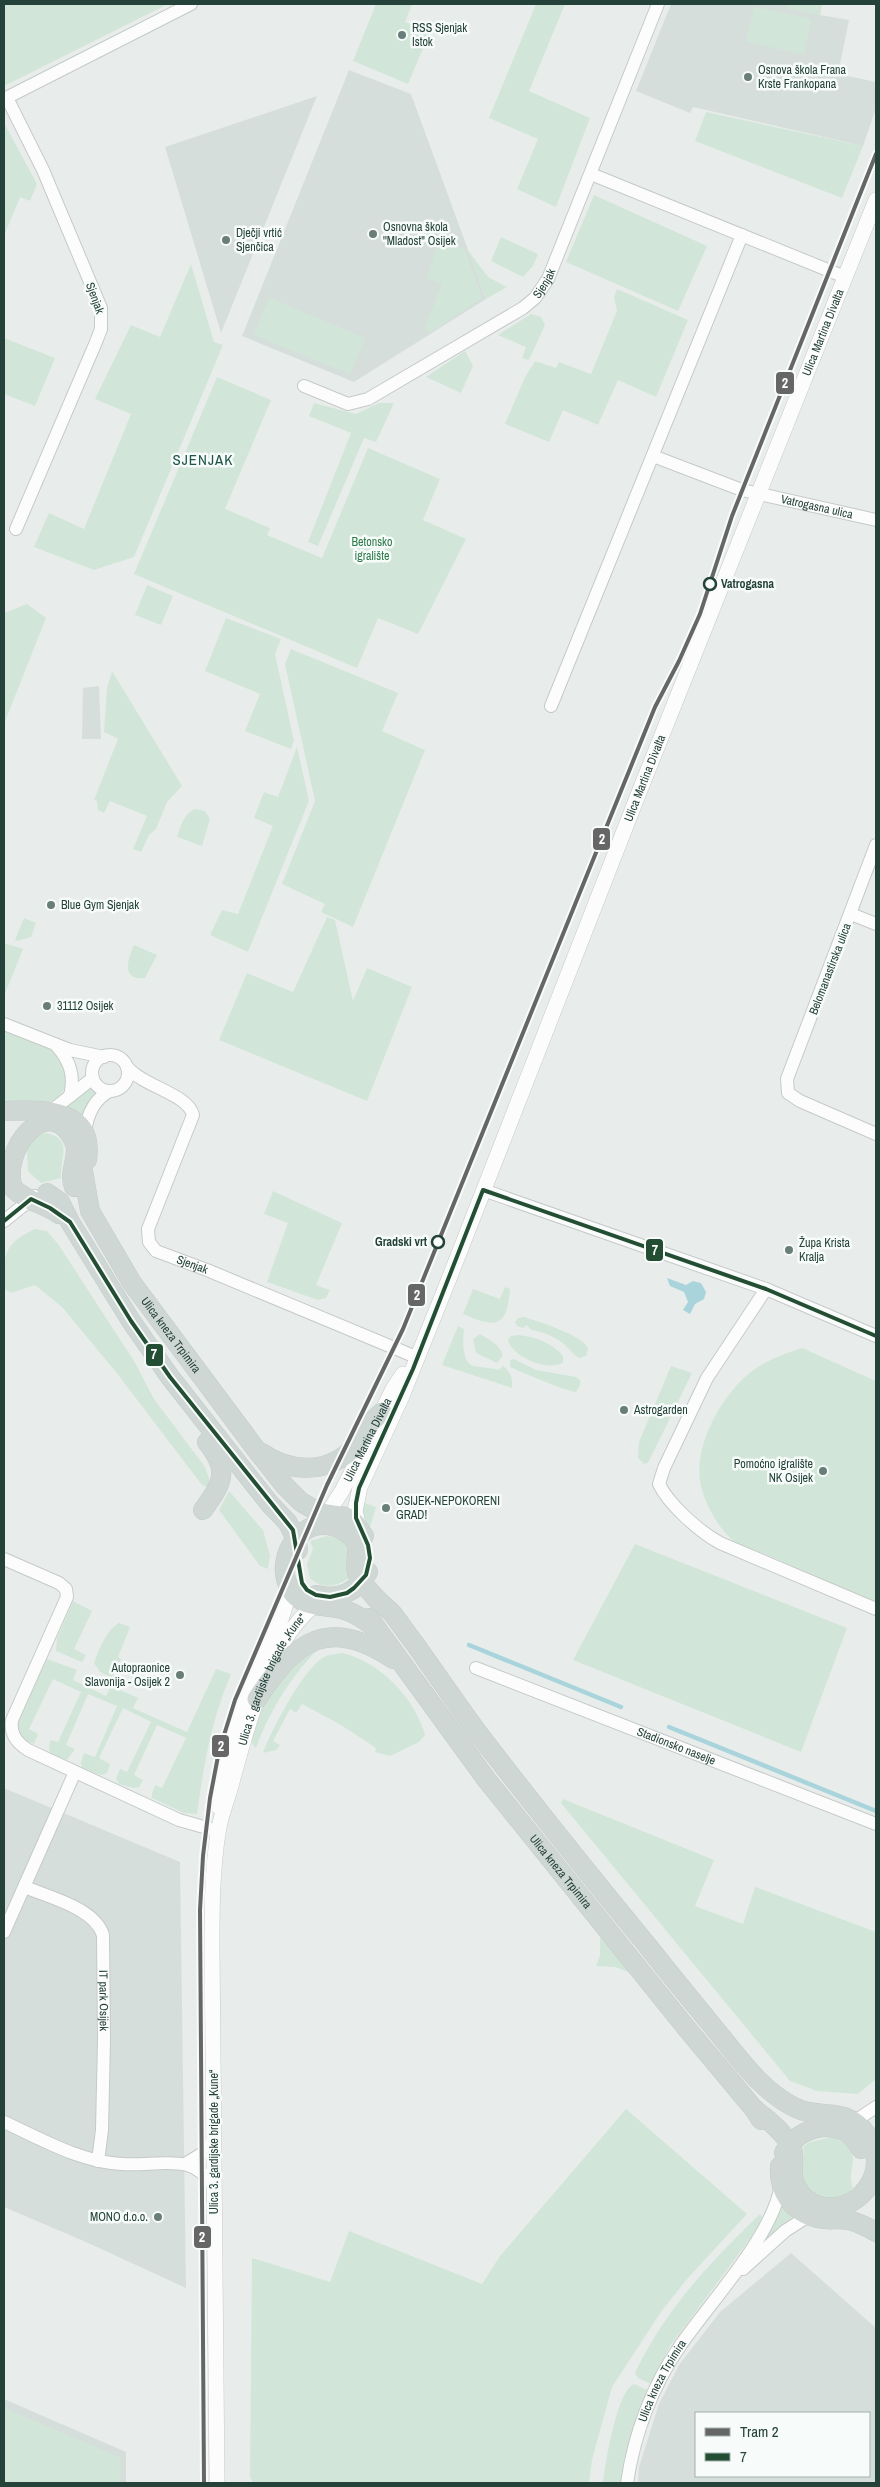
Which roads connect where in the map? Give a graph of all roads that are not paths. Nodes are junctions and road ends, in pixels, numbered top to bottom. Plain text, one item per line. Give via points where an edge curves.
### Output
1 (191, 4) edge
2 (658, 4) edge
3 (5, 98) edge
4 (591, 174) junction
5 (876, 200) edge
6 (742, 235) junction
7 (845, 277) junction
8 (304, 386) dead end
9 (653, 456) junction
10 (758, 495) junction
11 (876, 520) edge
12 (16, 529) dead end
13 (551, 706) dead end
14 (876, 845) edge
15 (851, 914) junction
16 (876, 924) edge
17 (4, 1024) edge
18 (54, 1043) junction
19 (70, 1050) junction
20 (104, 1057) junction
21 (127, 1067) junction
22 (93, 1076) junction
23 (150, 1085) junction
24 (115, 1090) junction
25 (70, 1096) junction
26 (4, 1111) edge
27 (39, 1119) junction
28 (85, 1133) junction
29 (876, 1134) edge
30 (6, 1145) edge
31 (78, 1177) junction
32 (5, 1180) edge
33 (483, 1190) junction
34 (39, 1195) junction
35 (4, 1221) edge
36 (766, 1289) junction
37 (876, 1336) edge
38 (416, 1357) junction
39 (191, 1405) junction
40 (382, 1412) junction
41 (255, 1448) junction
42 (203, 1510) dead end
43 (324, 1520) junction
44 (359, 1528) junction
45 (291, 1545) junction
46 (4, 1559) edge
47 (366, 1573) junction
48 (288, 1585) junction
49 (326, 1600) junction
50 (876, 1609) edge
51 (374, 1627) junction
52 (476, 1668) dead end
53 (407, 1669) junction
54 (257, 1699) junction
55 (75, 1772) junction
56 (876, 1824) edge
57 (218, 1831) junction
58 (24, 1888) junction
59 (4, 1932) edge
60 (771, 2092) junction
61 (876, 2107) edge
62 (4, 2122) edge
63 (846, 2126) junction
64 (815, 2128) junction
65 (214, 2140) junction
66 (786, 2151) junction
67 (876, 2156) edge
68 (98, 2160) junction
69 (186, 2164) junction
70 (781, 2184) junction
71 (214, 2186) junction
72 (873, 2188) edge
73 (843, 2207) junction
74 (816, 2211) junction
75 (876, 2225) edge
76 (876, 2232) edge
77 (722, 2290) junction
78 (218, 2483) edge
79 (627, 2483) edge

1 - 3 street, Sjenjak
2 - 4 street, Sjenjak
3 - 12 street, Sjenjak via 43,170 103,318 96,342
4 - 6 street
4 - 8 street, Sjenjak via 548,279 530,303 358,403 348,404
5 - 7 street, Ulica Martina Divalta
6 - 7 street
6 - 9 street
7 - 10 street, Ulica Martina Divalta
9 - 10 street
9 - 13 street
10 - 11 street, Vatrogasna ulica
10 - 33 street, Ulica Martina Divalta
14 - 15 street, Belomanastirska ulica
15 - 16 street
15 - 29 street, Belomanastirska ulica via 787,1079 788,1093
17 - 18 street
18 - 19 street
18 - 25 street via 72,1069
19 - 20 street
19 - 22 street
20 - 21 street via 120,1058
20 - 22 street via 96,1064
21 - 23 street, Sjenjak
21 - 24 street via 127,1078
22 - 24 street via 99,1087
22 - 25 street
23 - 24 street
23 - 38 street, Sjenjak via 186,1102 193,1115 148,1228 149,1242 156,1251
24 - 28 street via 102,1095 92,1109
25 - 27 street
26 - 27 main road
27 - 28 main road via 66,1116
27 - 30 main road
27 - 31 main road via 58,1124 74,1139 76,1149 72,1172
28 - 31 main road via 87,1156
30 - 32 main road
30 - 34 main road via 15,1148 21,1180
31 - 34 main road
31 - 41 main road, Ulica kneza Trpimira via 79,1197 132,1283
32 - 34 main road via 18,1192
33 - 36 street
33 - 38 street, Ulica Martina Divalta
34 - 35 street
34 - 39 main road, Ulica kneza Trpimira via 60,1202 131,1321
36 - 37 street
36 - 50 street via 707,1378 659,1484 697,1527 720,1543
38 - 40 street, Ulica Martina Divalta via 393,1389
38 - 44 street, Ulica Martina Divalta via 402,1396 360,1487 355,1511
39 - 42 main road via 195,1428 217,1456 222,1471 217,1491
39 - 45 main road, Ulica kneza Trpimira via 269,1503
40 - 41 main road via 352,1450 339,1460 317,1468 283,1464
40 - 43 street, Ulica Martina Divalta
41 - 43 main road, Ulica kneza Trpimira via 285,1486
43 - 44 main road via 346,1517
43 - 45 main road via 309,1528
43 - 47 main road via 354,1540 357,1570
44 - 47 main road via 368,1543
45 - 48 main road via 284,1571
45 - 49 main road via 298,1576 308,1590
46 - 55 street via 59,1583 66,1590 63,1607 11,1726 21,1746
47 - 49 main road via 350,1592
47 - 60 main road, Ulica kneza Trpimira via 480,1735 584,1868 741,2060
48 - 49 main road via 298,1598
48 - 57 street, Ulica 3. gardijske brigade „Kune“ via 284,1612 250,1686 230,1745 218,1798
49 - 51 main road, Ulica kneza Trpimira
49 - 51 main road, Ulica kneza Trpimira via 360,1608
49 - 54 street, Ulica 3. gardijske brigade „Kune“ via 302,1617 286,1639
51 - 53 main road, Ulica kneza Trpimira
52 - 56 street, Stadionsko naselje
53 - 54 main road via 380,1650 356,1639 333,1636 319,1639 292,1655
53 - 66 main road, Ulica kneza Trpimira via 486,1779 688,2030 754,2109 772,2123
54 - 57 street, Ulica 3. gardijske brigade „Kune“
55 - 57 street via 186,1822
55 - 58 street
57 - 65 street, Ulica 3. gardijske brigade „Kune“ via 212,1891
58 - 59 street
58 - 68 street, IT park Osijek via 87,1914 97,1922 103,1935 104,2041
60 - 63 main road via 804,2112 842,2117
60 - 64 main road via 788,2115
61 - 63 street
62 - 68 street via 70,2152
63 - 64 main road
63 - 67 main road via 868,2136
63 - 72 main road via 864,2158 862,2184
64 - 66 main road via 805,2131
65 - 69 street via 203,2153
65 - 71 street, Ulica 3. gardijske brigade „Kune“
66 - 70 main road
66 - 74 main road via 793,2151 795,2185
67 - 72 main road
68 - 69 street via 122,2164
69 - 71 street via 204,2174
70 - 74 main road via 789,2201
70 - 77 street, Ulica kneza Trpimira via 772,2216
71 - 78 street, Ulica 3. gardijske brigade „Kune“
72 - 73 main road
73 - 74 main road
73 - 75 main road via 862,2214
74 - 76 main road via 816,2218 848,2220
74 - 77 street, Ulica kneza Trpimira via 770,2243
77 - 79 street, Ulica kneza Trpimira via 678,2348 656,2390 639,2431

